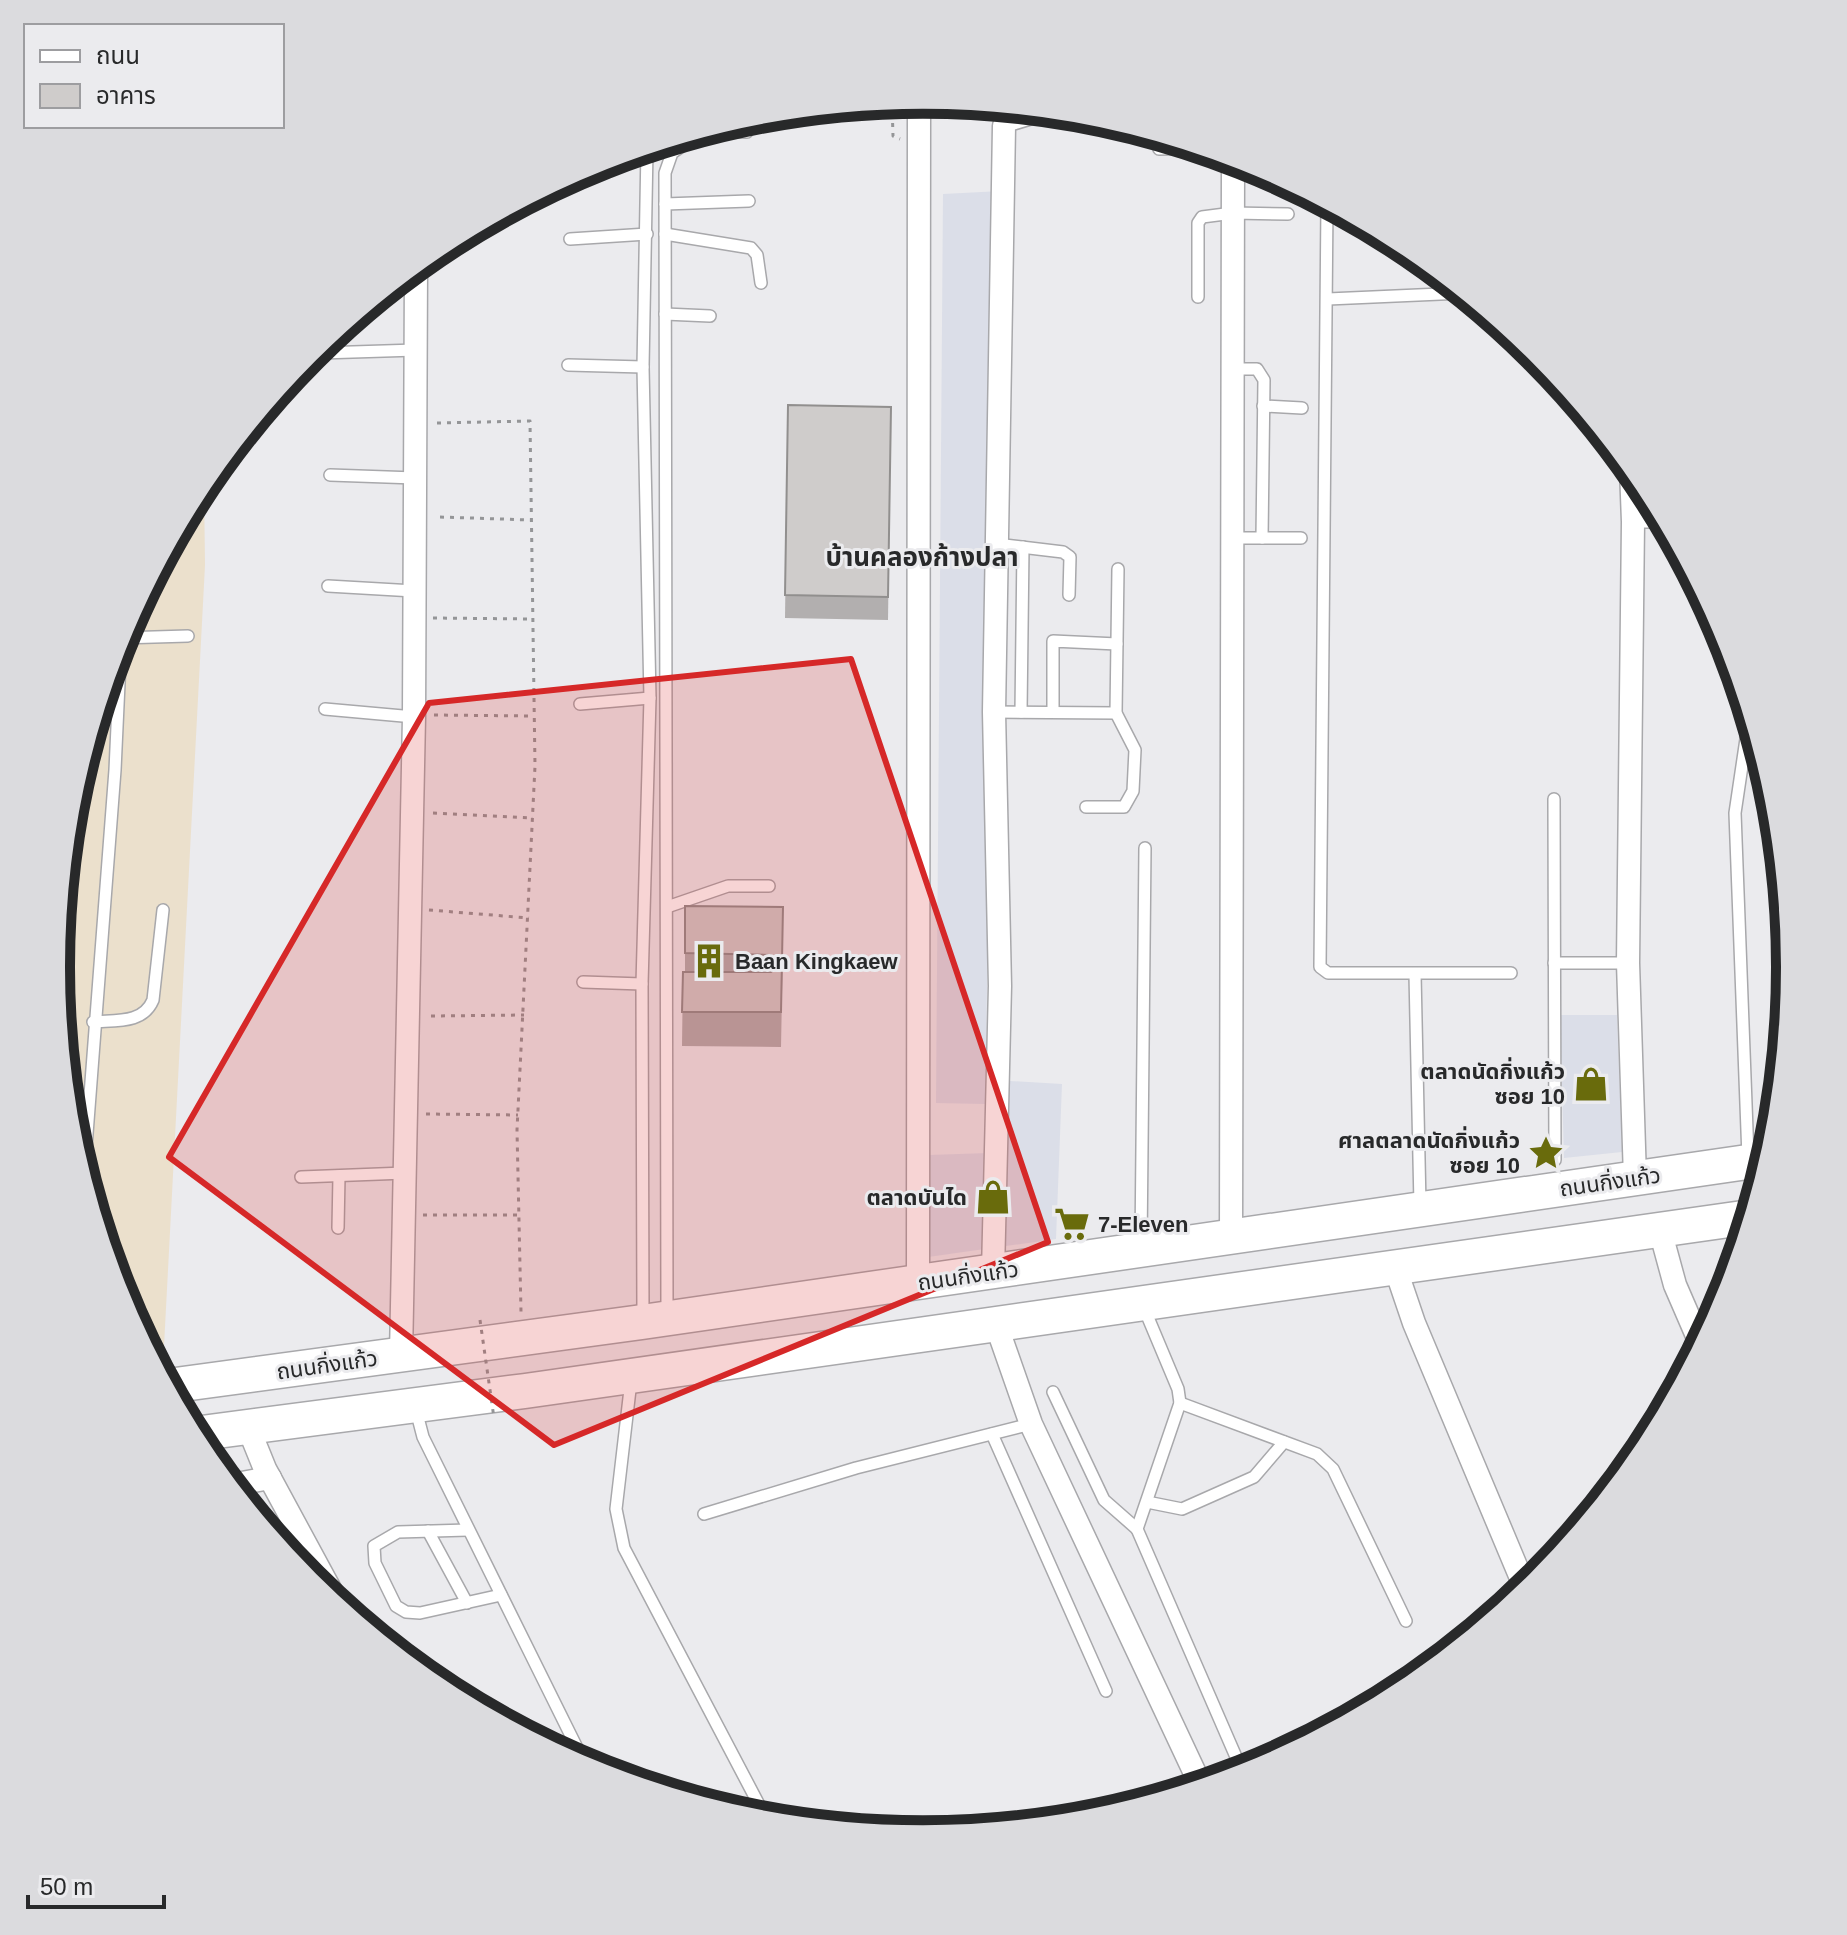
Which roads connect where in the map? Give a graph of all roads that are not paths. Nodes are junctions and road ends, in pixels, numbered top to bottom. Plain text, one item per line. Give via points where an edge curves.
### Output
1 (919, 114) edge
2 (1013, 119) edge
3 (1159, 149) dead end
4 (1164, 149) edge
5 (674, 152) edge
6 (647, 160) edge
7 (1233, 172) edge
8 (749, 201) dead end
9 (665, 204) junction
10 (1233, 213) junction
11 (1288, 214) dead end
12 (1327, 216) edge
13 (647, 234) junction
14 (665, 234) junction
15 (570, 239) dead end
16 (416, 281) edge
17 (761, 283) dead end
18 (1447, 294) edge
19 (1198, 297) dead end
20 (1328, 299) junction
21 (665, 314) junction
22 (710, 316) dead end
23 (416, 350) junction
24 (332, 353) edge
25 (568, 365) dead end
26 (643, 367) junction
27 (1233, 369) junction
28 (1263, 406) junction
29 (1302, 408) dead end
30 (330, 475) dead end
31 (415, 478) junction
32 (1632, 491) edge
33 (1633, 522) junction
34 (1651, 522) edge
35 (1234, 538) junction
36 (1262, 538) junction
37 (1301, 538) dead end
38 (996, 544) junction
39 (1023, 547) junction
40 (1118, 569) dead end
41 (328, 586) dead end
42 (414, 591) junction
43 (1069, 595) dead end
44 (188, 636) dead end
45 (136, 638) edge
46 (1117, 644) junction
47 (119, 683) edge
48 (650, 698) junction
49 (580, 704) dead end
50 (325, 709) dead end
51 (994, 712) junction
52 (1021, 712) junction
53 (1053, 712) junction
54 (1116, 713) junction
55 (423, 716) junction
56 (1746, 740) edge
57 (1554, 799) dead end
58 (1086, 807) dead end
59 (1145, 848) dead end
60 (769, 886) dead end
61 (667, 907) junction
62 (163, 910) dead end
63 (1554, 963) junction
64 (1628, 963) junction
65 (1511, 973) dead end
66 (1415, 974) junction
67 (583, 982) dead end
68 (642, 984) junction
69 (666, 995) junction
70 (681, 995) edge
71 (93, 1022) junction
72 (86, 1135) edge
73 (1757, 1149) edge
74 (1555, 1160) dead end
75 (1755, 1160) edge
76 (406, 1173) junction
77 (339, 1176) junction
78 (301, 1177) dead end
79 (1635, 1178) junction
80 (1420, 1210) junction
81 (1739, 1219) edge
82 (338, 1228) dead end
83 (1660, 1230) junction
84 (1231, 1237) junction
85 (1141, 1250) junction
86 (1395, 1267) junction
87 (993, 1272) junction
88 (918, 1283) junction
89 (1142, 1303) junction
90 (655, 1321) junction
91 (996, 1324) junction
92 (1695, 1331) edge
93 (401, 1355) junction
94 (632, 1376) junction
95 (179, 1385) edge
96 (1053, 1392) dead end
97 (1180, 1403) junction
98 (415, 1406) junction
99 (1031, 1424) junction
100 (248, 1427) junction
101 (208, 1432) edge
102 (992, 1434) junction
103 (1284, 1442) junction
104 (270, 1478) junction
105 (243, 1483) edge
106 (1147, 1502) junction
107 (704, 1514) dead end
108 (1137, 1529) junction
109 (468, 1530) junction
110 (428, 1531) junction
111 (320, 1571) edge
112 (1521, 1577) edge
113 (501, 1595) junction
114 (467, 1603) junction
115 (1406, 1621) dead end
116 (1106, 1691) dead end
117 (576, 1747) edge
118 (1238, 1761) edge
119 (1197, 1776) edge
120 (759, 1805) edge

1 - 88 street
2 - 38 street via 1004,126
3 - 4 lane
5 - 9 lane via 665,173
6 - 13 lane
7 - 10 street
8 - 9 lane
9 - 14 lane
10 - 11 lane
10 - 19 lane via 1208,215 1198,223
10 - 27 street
12 - 20 lane
13 - 15 lane
13 - 26 lane
14 - 17 lane via 751,248
14 - 21 lane
16 - 23 street
18 - 20 lane
20 - 66 lane via 1320,967 1328,973
21 - 22 lane
21 - 61 lane
23 - 24 lane
23 - 31 street
25 - 26 lane
26 - 48 lane
27 - 28 lane via 1261,373
27 - 35 street
28 - 29 lane
28 - 36 lane
30 - 31 lane
31 - 42 street
32 - 33 street
33 - 34 lane
33 - 64 street
35 - 36 lane
35 - 84 street
36 - 37 lane
38 - 39 lane
38 - 51 street
39 - 43 lane via 1070,557
39 - 52 lane
40 - 46 lane
41 - 42 lane
42 - 55 street
44 - 45 lane
46 - 53 lane via 1053,641
46 - 54 lane
47 - 71 lane
48 - 49 lane
48 - 68 lane
50 - 55 lane
51 - 52 lane
51 - 87 street via 1000,986
52 - 53 lane
53 - 54 lane
54 - 58 lane via 1135,750 1133,791 1124,807
55 - 76 street
56 - 73 lane via 1735,813
57 - 63 lane
59 - 85 lane
60 - 61 lane via 728,886
61 - 69 lane
62 - 71 lane via 148,1012
63 - 64 lane
63 - 74 lane
64 - 79 street
65 - 66 lane
66 - 80 lane
67 - 68 lane
68 - 90 lane
69 - 70 lane
69 - 90 lane
71 - 72 lane
75 - 79 main road, ถนนกิ่งแก้ว
76 - 77 lane
76 - 93 street
77 - 78 lane
77 - 82 lane
79 - 80 main road, ถนนกิ่งแก้ว
80 - 84 main road, ถนนกิ่งแก้ว
81 - 83 main road
83 - 86 main road
83 - 92 street
84 - 85 main road, ถนนกิ่งแก้ว
85 - 87 main road, ถนนกิ่งแก้ว
86 - 89 main road
86 - 112 street
87 - 88 main road, ถนนกิ่งแก้ว
88 - 90 main road, ถนนกิ่งแก้ว
89 - 91 main road
89 - 97 lane
90 - 93 main road, ถนนกิ่งแก้ว
91 - 94 main road
91 - 99 street
93 - 95 main road, ถนนกิ่งแก้ว
94 - 98 main road
94 - 120 lane via 616,1509 624,1548
96 - 108 lane via 1104,1500
97 - 103 lane
97 - 106 lane
98 - 100 main road
98 - 109 lane via 423,1437
99 - 102 lane
99 - 119 street
100 - 101 main road
100 - 104 street
102 - 107 lane
102 - 116 lane
103 - 106 lane via 1254,1477 1182,1509
103 - 115 lane via 1317,1454 1333,1469
104 - 105 street
104 - 111 street
106 - 108 lane
108 - 118 lane
109 - 110 lane
109 - 113 lane
110 - 114 lane
110 - 114 lane via 398,1532 374,1546 375,1563 396,1606 420,1613
113 - 114 lane
113 - 117 lane

